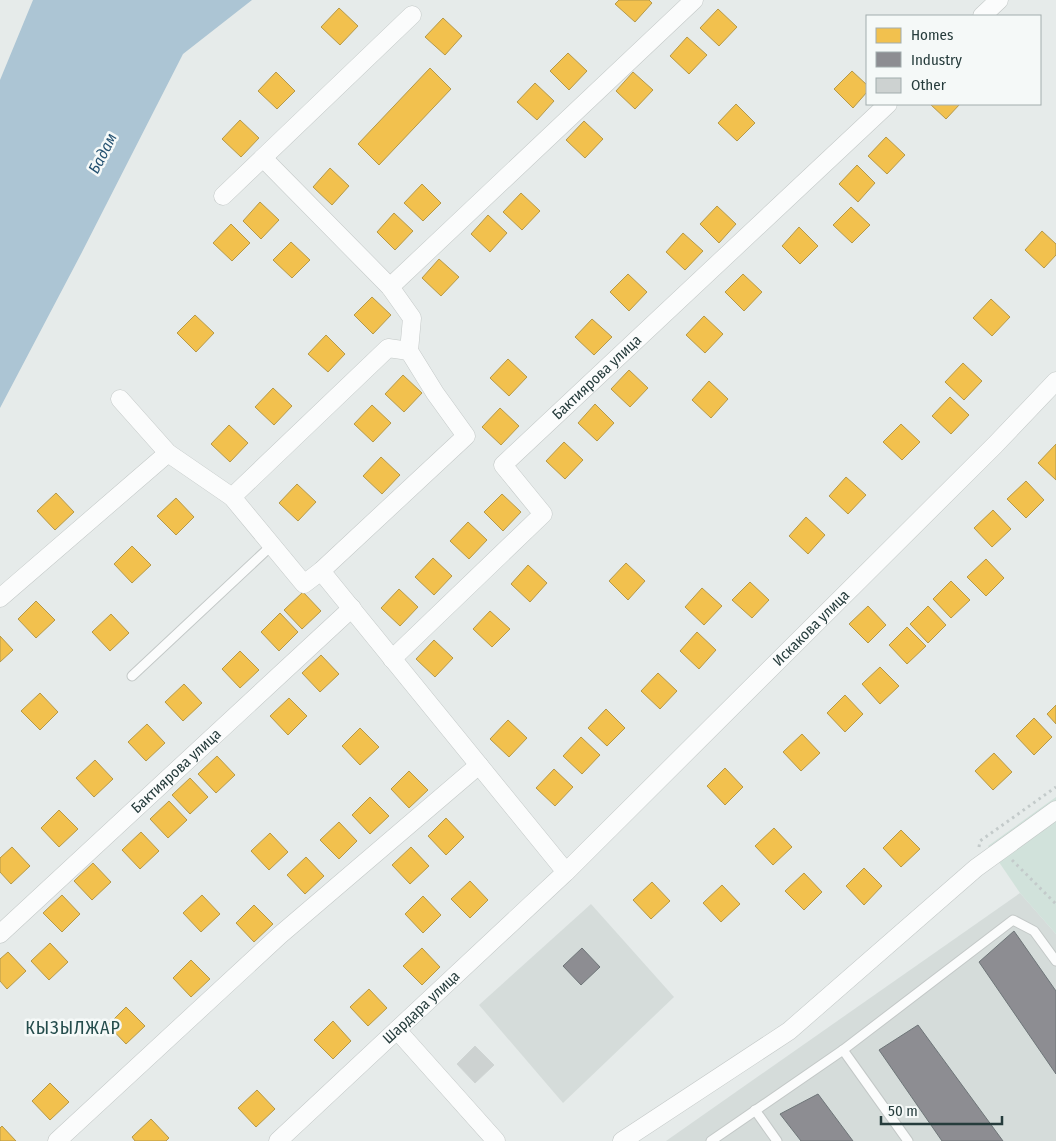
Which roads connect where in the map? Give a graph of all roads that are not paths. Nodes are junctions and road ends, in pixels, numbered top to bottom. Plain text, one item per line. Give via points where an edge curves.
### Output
1 (694, 0) edge
2 (999, 0) edge
3 (412, 15) dead end
4 (983, 15) edge
5 (887, 105) edge
6 (263, 158) junction
7 (223, 196) dead end
8 (390, 286) junction
9 (409, 351) junction
10 (1056, 381) edge
11 (120, 399) dead end
12 (168, 453) junction
13 (232, 496) junction
14 (272, 545) junction
15 (321, 571) junction
16 (0, 598) edge
17 (352, 608) junction
18 (392, 659) junction
19 (132, 676) dead end
20 (478, 765) junction
21 (1056, 810) edge
22 (566, 872) junction
23 (0, 934) edge
24 (1056, 962) edge
25 (397, 1030) junction
26 (843, 1050) junction
27 (755, 1110) junction
28 (58, 1141) edge
29 (278, 1141) edge
30 (496, 1141) edge
31 (622, 1141) edge
32 (711, 1141) edge
33 (778, 1141) edge
34 (908, 1141) edge

1 - 8 street
2 - 4 street
3 - 6 street
5 - 18 street, Бактиярова улица via 503,464 543,514
6 - 7 street
6 - 8 street
8 - 9 street via 412,318
9 - 13 street via 388,348
9 - 15 street via 466,436
10 - 22 street, Искакова улица
11 - 12 street
12 - 13 street
12 - 16 street
13 - 14 street
14 - 15 street via 304,584
14 - 19 lane
15 - 17 street
17 - 18 street
17 - 23 street, Бактиярова улица
18 - 20 street
20 - 22 street
20 - 28 street via 280,935
21 - 31 street via 976,868 788,1031
22 - 25 street, Шардара улица
24 - 26 lane via 1034,931 1013,920
25 - 29 street, Шардара улица
25 - 30 street
26 - 27 lane
26 - 34 lane
27 - 32 lane
27 - 33 lane

